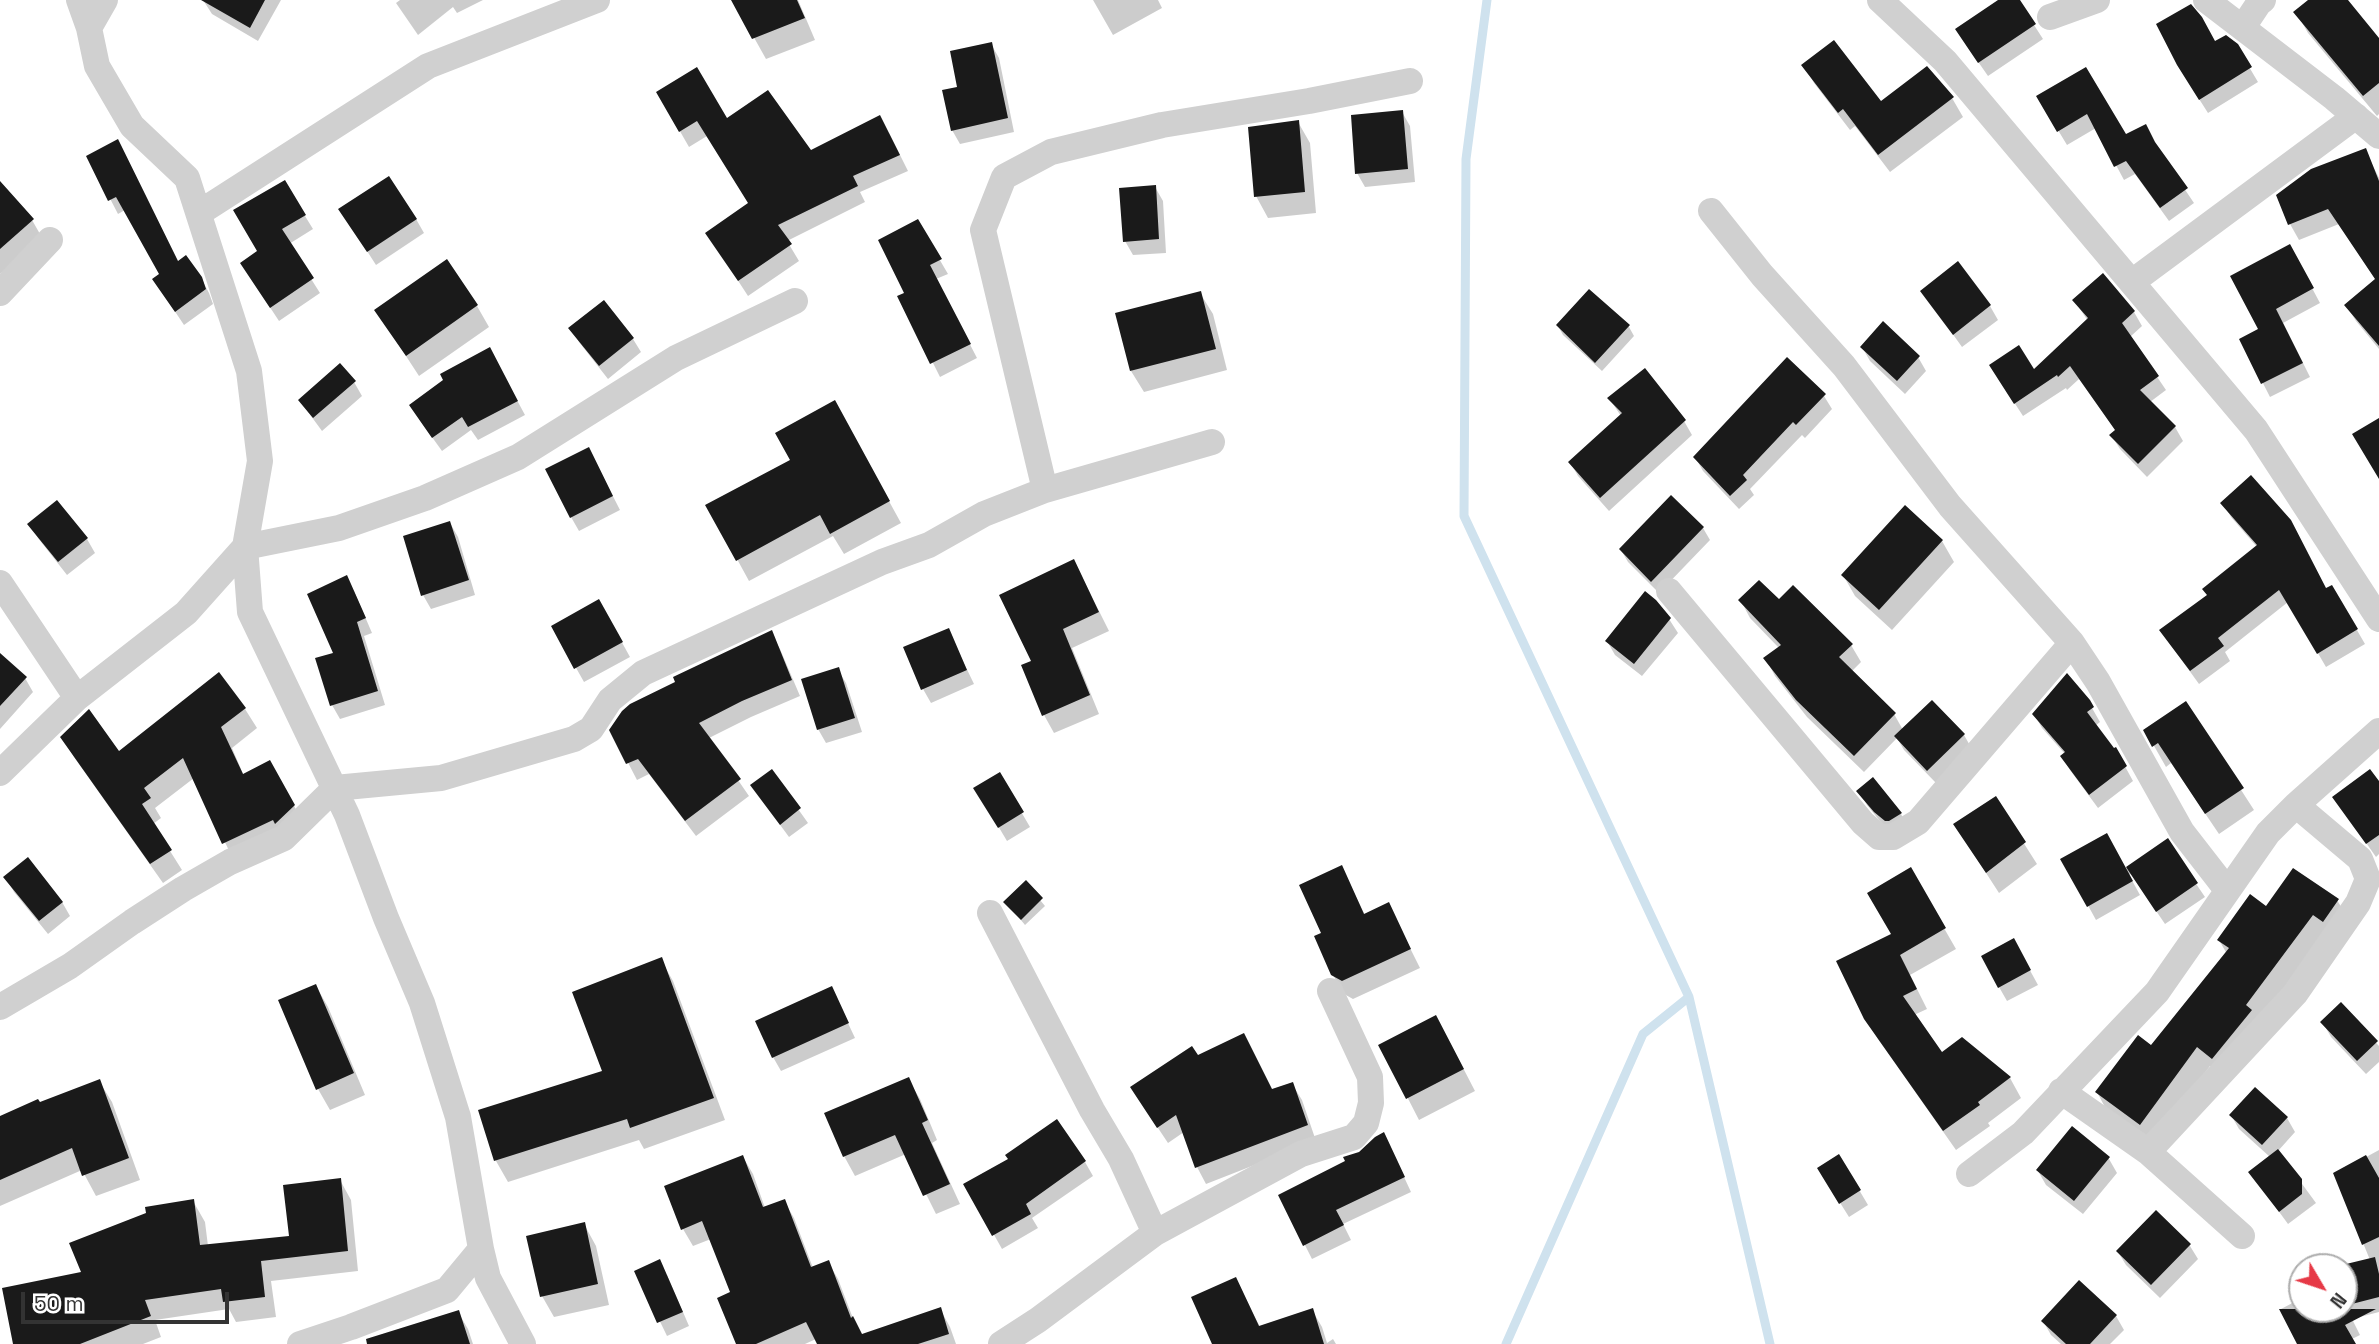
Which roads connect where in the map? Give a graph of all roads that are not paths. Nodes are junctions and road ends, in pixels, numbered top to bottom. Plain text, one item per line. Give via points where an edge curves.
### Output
1 (79, 0) edge
2 (105, 0) edge
3 (597, 0) edge
4 (1880, 0) edge
5 (2096, 0) edge
6 (2206, 0) edge
7 (2263, 0) edge
8 (2050, 17) dead end
9 (2242, 27) junction
10 (89, 28) junction
11 (1410, 80) dead end
12 (2356, 116) junction
13 (2379, 136) edge
14 (1711, 211) dead end
15 (199, 214) junction
16 (50, 240) dead end
17 (2132, 282) junction
18 (0, 293) edge
19 (795, 301) dead end
20 (1212, 442) dead end
21 (1045, 490) junction
22 (245, 547) junction
23 (0, 583) edge
24 (1669, 591) dead end
25 (2379, 619) edge
26 (2072, 643) junction
27 (76, 698) junction
28 (2379, 731) edge
29 (0, 773) edge
30 (335, 788) junction
31 (2296, 805) junction
32 (2227, 890) junction
33 (989, 912) dead end
34 (1331, 991) dead end
35 (0, 1007) edge
36 (2061, 1091) junction
37 (2148, 1152) junction
38 (1969, 1174) dead end
39 (1155, 1233) junction
40 (2242, 1237) dead end
41 (481, 1249) junction
42 (300, 1344) edge
43 (523, 1344) edge
44 (1001, 1344) edge

1 - 10 street
2 - 10 street
3 - 15 street via 428,66
4 - 17 street via 1945,61
5 - 8 street
6 - 9 street
7 - 9 street
9 - 12 street
10 - 15 street via 97,66 132,126 187,178
11 - 21 street via 1162,125 1051,152 1004,177 983,230
12 - 13 street
12 - 17 street
14 - 26 street via 1844,366 1950,506
15 - 22 street via 249,371 260,461
16 - 18 street
17 - 25 street via 2256,429
19 - 22 street via 676,358 507,462 425,499 339,528
20 - 21 street
21 - 30 street via 643,673 610,700 591,729 574,739 441,778
22 - 27 street via 186,612
22 - 30 street via 250,612
23 - 27 street
24 - 26 street via 1879,838 1894,837 1918,822
26 - 32 street via 2182,832
27 - 29 street
28 - 31 street
30 - 35 street via 284,838 183,889
30 - 41 street via 430,1028 458,1117
31 - 32 street via 2268,833
31 - 37 street via 2360,859 2368,879 2358,903 2295,994
32 - 36 street via 2157,992
33 - 39 street via 1121,1159
34 - 39 street via 1370,1077 1366,1123 1354,1137 1301,1154
36 - 37 street
36 - 38 street via 2023,1133
37 - 40 street
39 - 44 street
41 - 42 street via 447,1290
41 - 43 street via 488,1278

